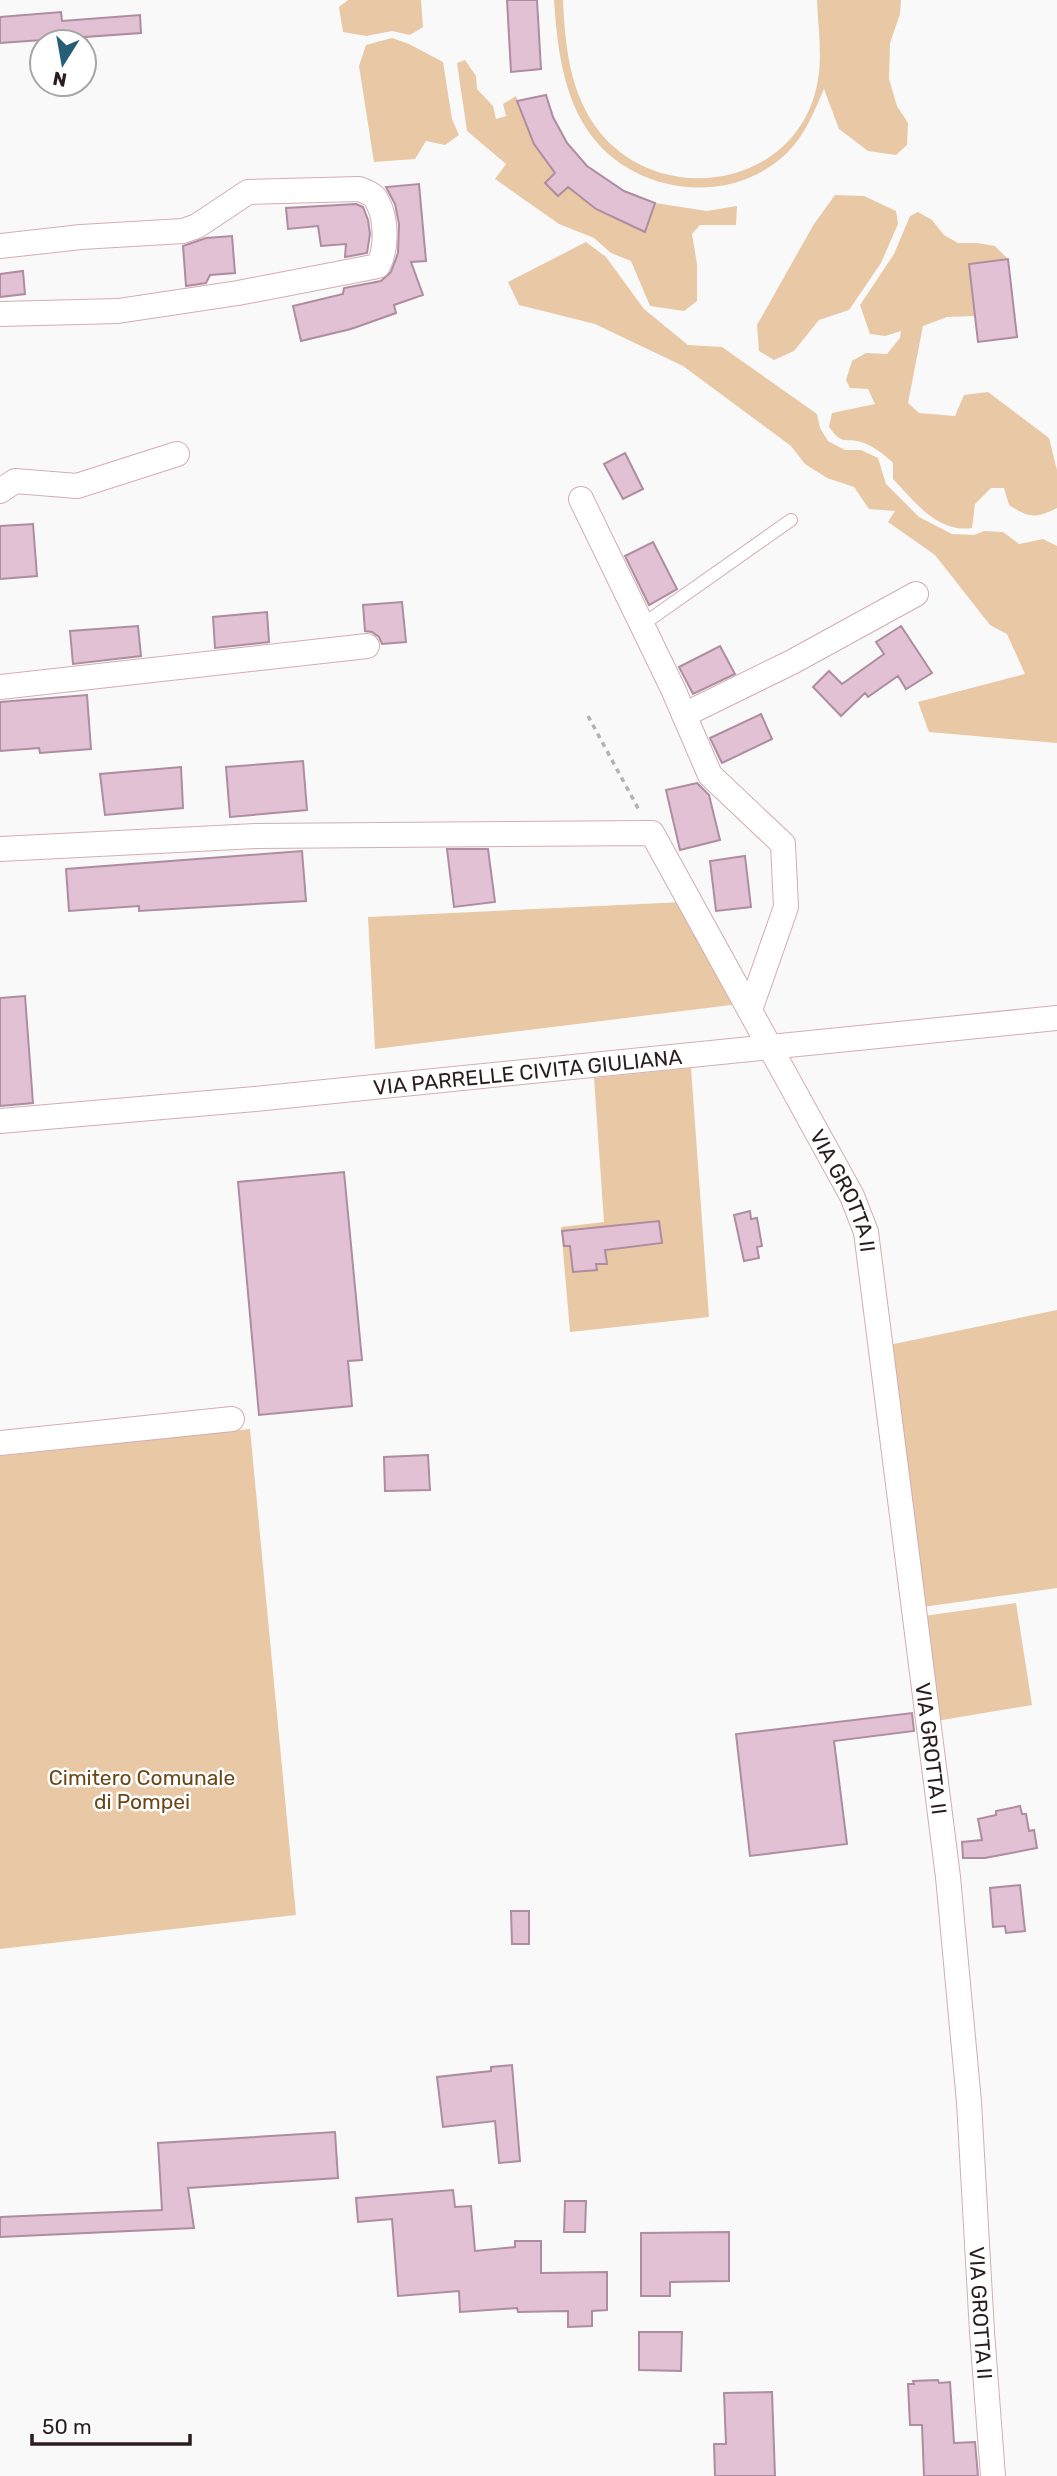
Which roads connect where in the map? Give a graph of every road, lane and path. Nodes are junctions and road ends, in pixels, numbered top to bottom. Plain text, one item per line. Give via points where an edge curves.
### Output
1 (0, 247) edge
2 (0, 314) edge
3 (177, 454) dead end
4 (0, 491) edge
5 (581, 499) dead end
6 (791, 520) dead end
7 (916, 594) dead end
8 (642, 625) junction
9 (367, 646) dead end
10 (0, 687) edge
11 (684, 715) junction
12 (588, 716) dead end
13 (652, 833) junction
14 (0, 849) edge
15 (750, 1010) junction
16 (1057, 1018) edge
17 (771, 1046) junction
18 (0, 1121) edge
19 (233, 1419) dead end
20 (0, 1443) edge
21 (993, 2476) edge

1 - 2 street via 183,231 248,192 368,192 377,200 384,227 384,255 378,266 118,311
3 - 4 street via 78,486 15,481
5 - 8 street
6 - 8 lane
7 - 11 street
8 - 11 street
9 - 10 street
11 - 15 street via 710,775 783,844 786,906
12 - 13 path
13 - 14 street via 256,836
13 - 15 street, VIA GROTTA II
15 - 17 street, VIA GROTTA II
16 - 17 street, VIA PARRELLE CIVITA GIULIANA
17 - 18 street, VIA PARRELLE CIVITA GIULIANA
17 - 21 street, VIA GROTTA II via 852,1196 866,1232 948,1877 969,2102
19 - 20 street

